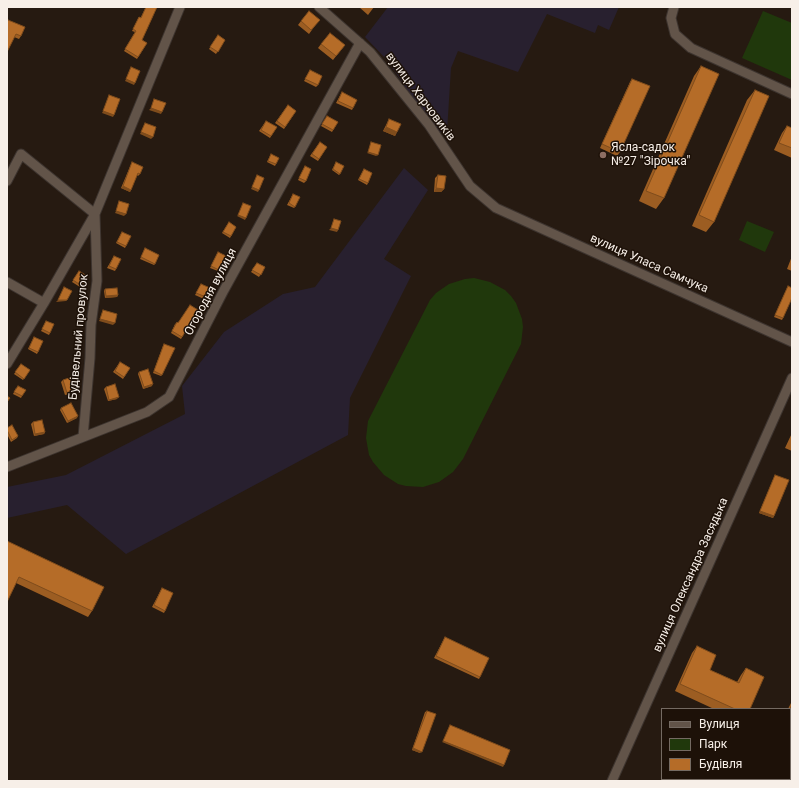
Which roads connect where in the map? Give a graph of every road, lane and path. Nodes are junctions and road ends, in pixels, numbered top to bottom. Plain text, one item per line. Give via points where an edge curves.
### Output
1 (180, 7) edge
2 (319, 7) edge
3 (674, 7) edge
4 (360, 43) junction
5 (792, 94) edge
6 (7, 181) edge
7 (496, 208) joint
8 (95, 214) junction
9 (7, 282) edge
10 (44, 303) junction
11 (792, 342) edge
12 (7, 364) edge
13 (792, 378) edge
14 (83, 438) junction
15 (7, 467) edge
16 (612, 781) edge

1 - 8 street, Будівельний провулок
2 - 4 street, вулиця Харчовиків
3 - 5 street via 671,18 675,34 691,48
4 - 7 street, вулиця Харчовиків via 429,125 470,186
4 - 14 street, Огородня вулиця via 224,290 169,397 148,412
6 - 8 street via 21,154
7 - 11 street, вулиця Уласа Самчука
8 - 10 street, Будівельний провулок
8 - 14 street, Будівельний провулок via 97,281 91,325
9 - 10 street
10 - 12 street, Будівельний провулок
13 - 16 street, вулиця Олександра Засядька
14 - 15 street, Огородня вулиця

